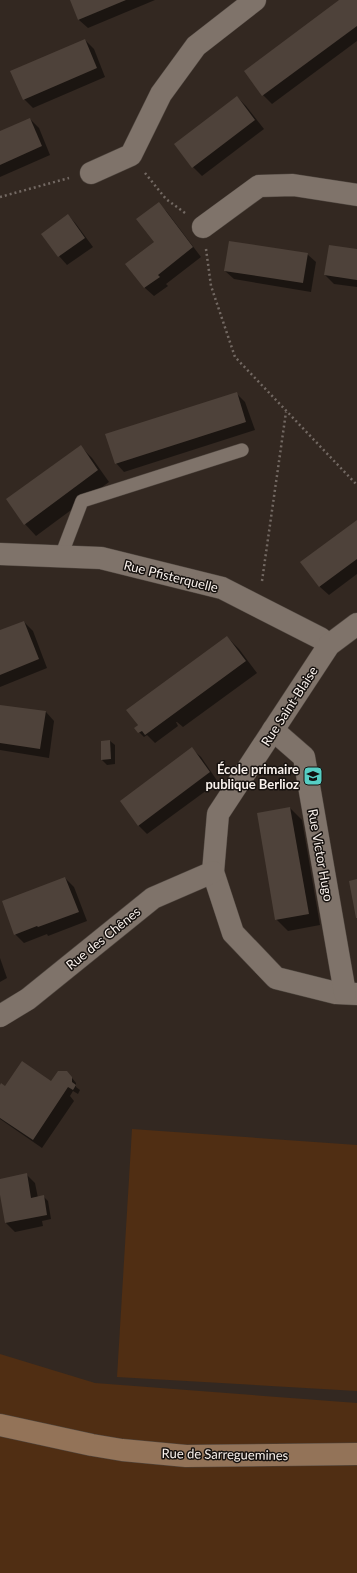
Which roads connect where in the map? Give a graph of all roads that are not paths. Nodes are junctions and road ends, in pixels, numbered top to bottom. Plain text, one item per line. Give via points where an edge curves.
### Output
1 (255, 0) edge
2 (91, 173) road end
3 (357, 195) edge
4 (203, 227) road end
5 (242, 450) dead end
6 (0, 554) edge
7 (61, 556) junction
8 (357, 624) edge
9 (329, 645) junction
10 (273, 730) junction
11 (213, 872) junction
12 (351, 994) edge
13 (0, 1016) edge
14 (0, 1425) edge
15 (357, 1454) edge

1 - 2 street via 196,46 161,94 131,155
3 - 4 street via 294,185 259,186
5 - 7 lane via 82,501
6 - 7 street, Rue Pfisterquelle
7 - 9 street, Rue Pfisterquelle via 101,558 222,588
8 - 9 street, Rue Saint-Blaise
9 - 10 street, Rue Saint-Blaise
10 - 11 street, Rue Saint-Blaise via 218,814
10 - 12 street, Rue Victor Hugo via 304,757
11 - 12 street, Rue Saint-Blaise via 233,933 276,978 336,993
11 - 13 street, Rue des Chênes via 153,898 28,999
14 - 15 main road, Rue de Sarreguemines via 122,1450 186,1456

